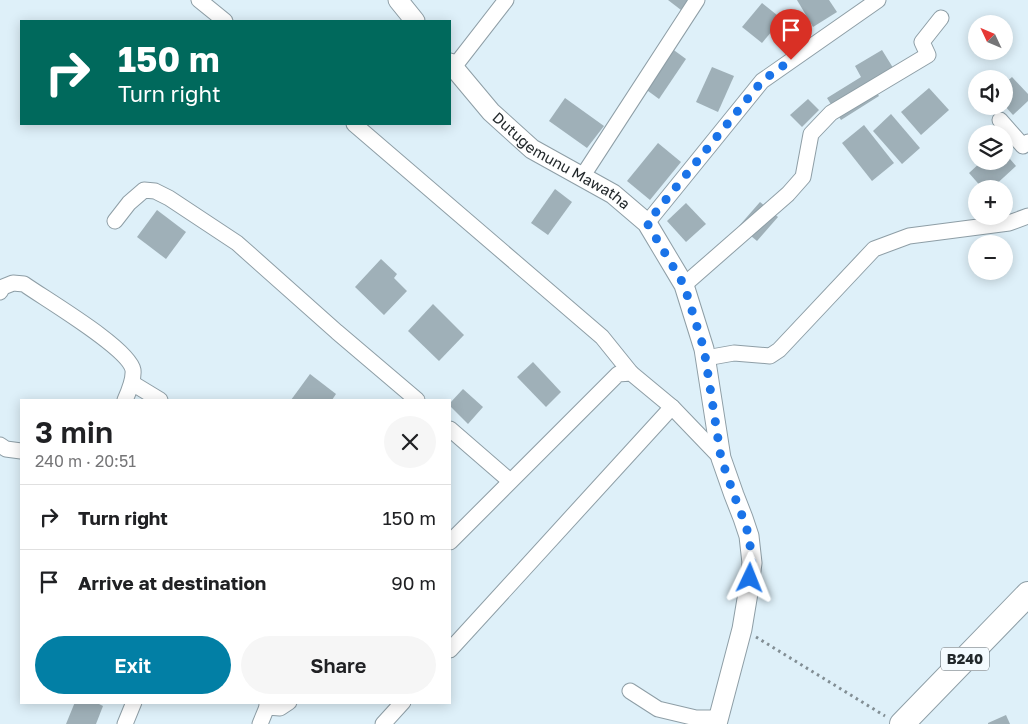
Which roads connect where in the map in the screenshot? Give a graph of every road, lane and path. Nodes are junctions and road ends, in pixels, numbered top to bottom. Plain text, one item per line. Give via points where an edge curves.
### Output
1 (199, 0) edge
2 (398, 0) edge
3 (506, 0) edge
4 (697, 0) edge
5 (878, 0) edge
6 (941, 18) dead end
7 (224, 20) edge
8 (414, 20) edge
9 (452, 65) edge
10 (1000, 120) dead end
11 (355, 125) edge
12 (1028, 142) edge
13 (582, 177) junction
14 (1028, 216) edge
15 (115, 221) dead end
16 (647, 223) junction
17 (684, 285) junction
18 (0, 292) edge
19 (706, 358) junction
20 (631, 373) junction
21 (132, 383) junction
22 (410, 398) edge
23 (126, 399) edge
24 (158, 399) edge
25 (672, 407) junction
26 (451, 430) edge
27 (0, 445) edge
28 (20, 451) edge
29 (721, 458) junction
30 (510, 481) junction
31 (451, 541) edge
32 (1028, 594) edge
33 (742, 628) junction
34 (451, 649) edge
35 (630, 691) dead end
36 (133, 704) edge
37 (286, 704) edge
38 (401, 704) edge
39 (267, 705) edge
40 (717, 721) edge
41 (897, 722) edge
42 (125, 724) edge
43 (260, 724) edge
44 (383, 724) edge

1 - 7 street
2 - 8 street
3 - 9 street
4 - 13 street
5 - 16 street via 762,81
6 - 17 street via 922,42 928,55 831,113 811,134 803,177 788,194
9 - 13 street, Dutugemunu Mawatha via 491,112 532,149
10 - 12 street via 1023,146
11 - 20 street via 602,337
13 - 16 street, Dutugemunu Mawatha via 613,194
14 - 19 street via 1009,223 909,236 874,249 770,356 734,353
15 - 22 street via 144,190 169,198 237,243
16 - 17 street, Dutugemunu Mawatha
17 - 19 street, Dutugemunu Mawatha
18 - 21 street via 12,283 24,284 109,342 129,361 133,370
19 - 29 street, Dutugemunu Mawatha
20 - 25 street
20 - 30 street via 618,374
21 - 23 street
21 - 24 street
25 - 29 street
25 - 34 street
26 - 30 street
27 - 28 street
29 - 33 street, Dutugemunu Mawatha via 749,536 752,563
30 - 31 street
32 - 41 main road, B240
33 - 40 street, Dutugemunu Mawatha
33 - 41 path
35 - 40 street via 658,709
36 - 42 street
37 - 39 street via 280,708
38 - 44 street
39 - 43 street

